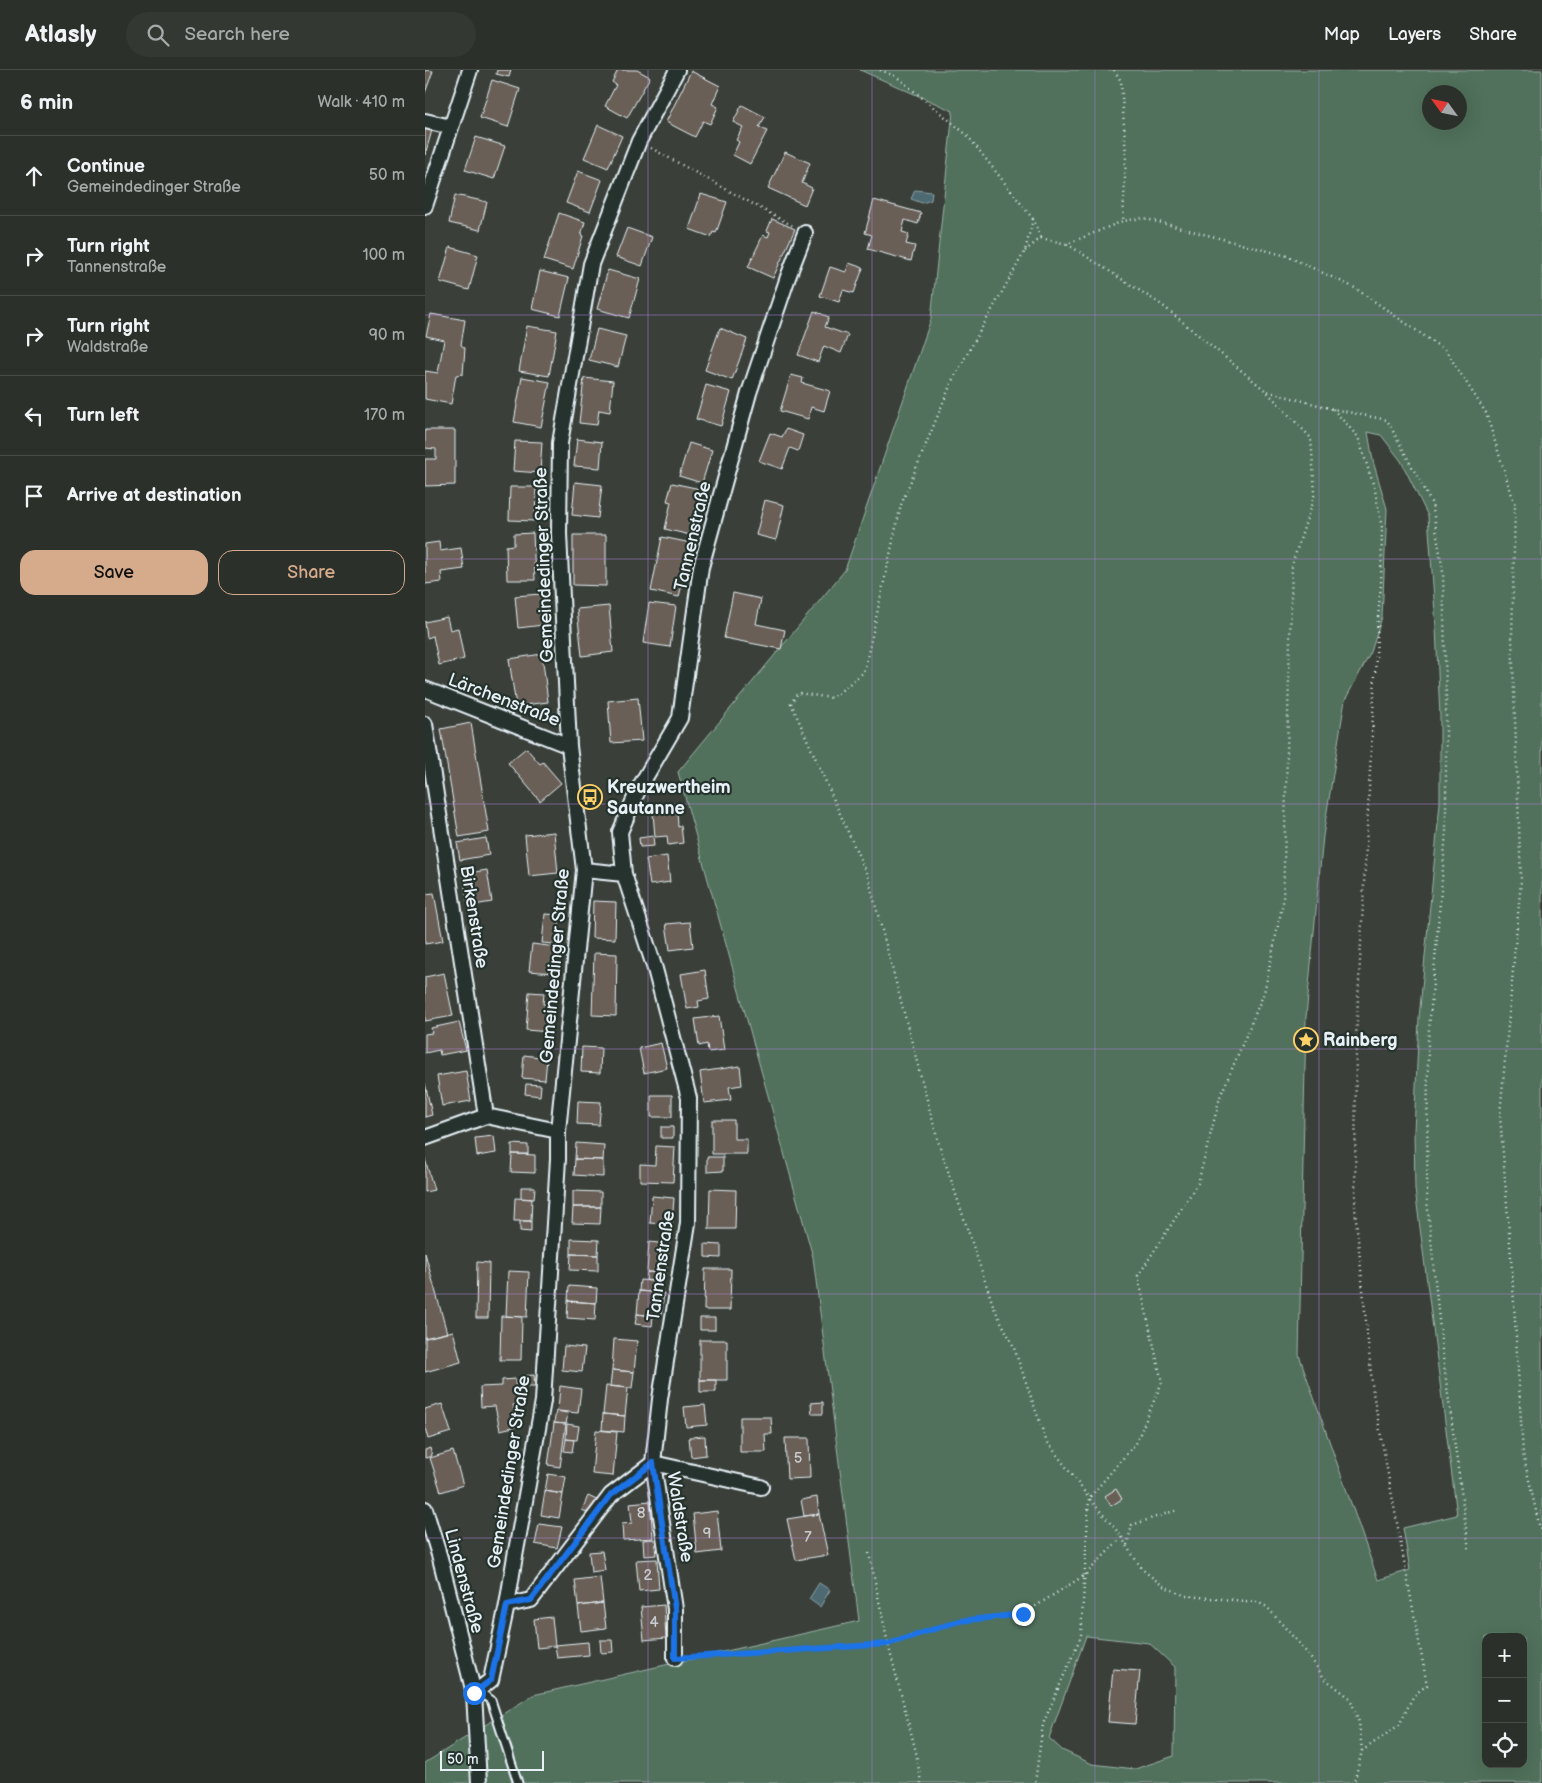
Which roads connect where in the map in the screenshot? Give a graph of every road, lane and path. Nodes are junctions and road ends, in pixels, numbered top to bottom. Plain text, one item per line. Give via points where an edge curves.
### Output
1 (470, 70) edge
2 (677, 70) edge
3 (879, 70) edge
4 (1114, 70) edge
5 (425, 121) edge
6 (451, 127) junction
7 (639, 141) junction
8 (425, 206) edge
9 (1033, 220) junction
10 (1123, 221) junction
11 (805, 233) joint
12 (1041, 238) junction
13 (1067, 244) junction
14 (1025, 251) junction
15 (1266, 391) junction
16 (1333, 409) junction
17 (425, 689) edge
18 (425, 724) edge
19 (569, 746) junction
20 (585, 870) junction
21 (624, 874) junction
22 (486, 1116) junction
23 (558, 1131) junction
24 (425, 1138) edge
25 (653, 1463) junction
26 (761, 1487) dead end
27 (1089, 1498) junction
28 (425, 1508) edge
29 (1177, 1510) dead end
30 (1123, 1536) junction
31 (1542, 1536) edge
32 (1127, 1547) junction
33 (1469, 1550) dead end
34 (869, 1553) dead end
35 (1085, 1575) junction
36 (507, 1605) junction
37 (888, 1644) junction
38 (675, 1658) joint
39 (476, 1692) junction
40 (1362, 1751) junction
41 (479, 1783) edge
42 (518, 1783) edge
43 (921, 1783) edge
44 (1035, 1783) edge
45 (1354, 1783) edge

1 - 6 street
2 - 7 street, Gemeindedinger Straße
3 - 9 path via 897,77 967,135
4 - 10 path via 1121,81 1126,156
5 - 6 street
6 - 8 street
7 - 11 path
7 - 19 street, Gemeindedinger Straße via 591,264 560,443 559,534
9 - 12 path
9 - 14 path
10 - 13 path
10 - 31 path via 1143,218 1287,256 1355,288 1446,351 1486,413 1515,505 1512,637 1521,881 1500,1115 1523,1454
11 - 21 street, Tannenstraße via 749,393 701,567 681,718 639,788 620,832
12 - 13 path
12 - 14 path
13 - 15 path via 1162,304
14 - 27 path via 952,381 901,505 865,672 832,698 797,693 791,703 868,877 938,1141 994,1308 1013,1345 1046,1440
15 - 16 path
15 - 27 path via 1311,438 1315,493 1292,565 1283,902 1264,993 1220,1097 1198,1183 1138,1276 1162,1382 1136,1443
16 - 33 path via 1387,420 1432,504 1443,572 1446,833 1428,1041 1427,1200
16 - 40 path via 1358,437 1375,490 1381,528 1381,582 1356,1037 1355,1208 1373,1392 1427,1685 1414,1695 1399,1725
17 - 19 street, Lärchenstraße
18 - 22 street, Birkenstraße
19 - 20 street, Gemeindedinger Straße
20 - 21 street
20 - 23 street, Gemeindedinger Straße
21 - 25 street, Tannenstraße via 655,969 689,1098 687,1223
22 - 23 street
22 - 24 street
23 - 36 street, Gemeindedinger Straße via 543,1401
25 - 26 street, Waldstraße
25 - 36 street via 611,1495 531,1600
25 - 38 street, Waldstraße via 675,1609
27 - 30 path
27 - 35 path
28 - 39 street, Lindenstraße
29 - 32 path via 1132,1525
30 - 32 path
30 - 35 path
32 - 40 path via 1143,1570 1163,1586 1186,1596 1257,1602 1267,1607 1308,1654 1324,1678 1350,1698 1359,1722
34 - 37 path
35 - 37 path via 1023,1614 959,1621
35 - 44 path via 1081,1636 1043,1724
36 - 39 street, Gemeindedinger Straße via 491,1680
37 - 38 path
37 - 43 path via 917,1752
39 - 41 street
39 - 42 lane via 491,1700
40 - 45 path

